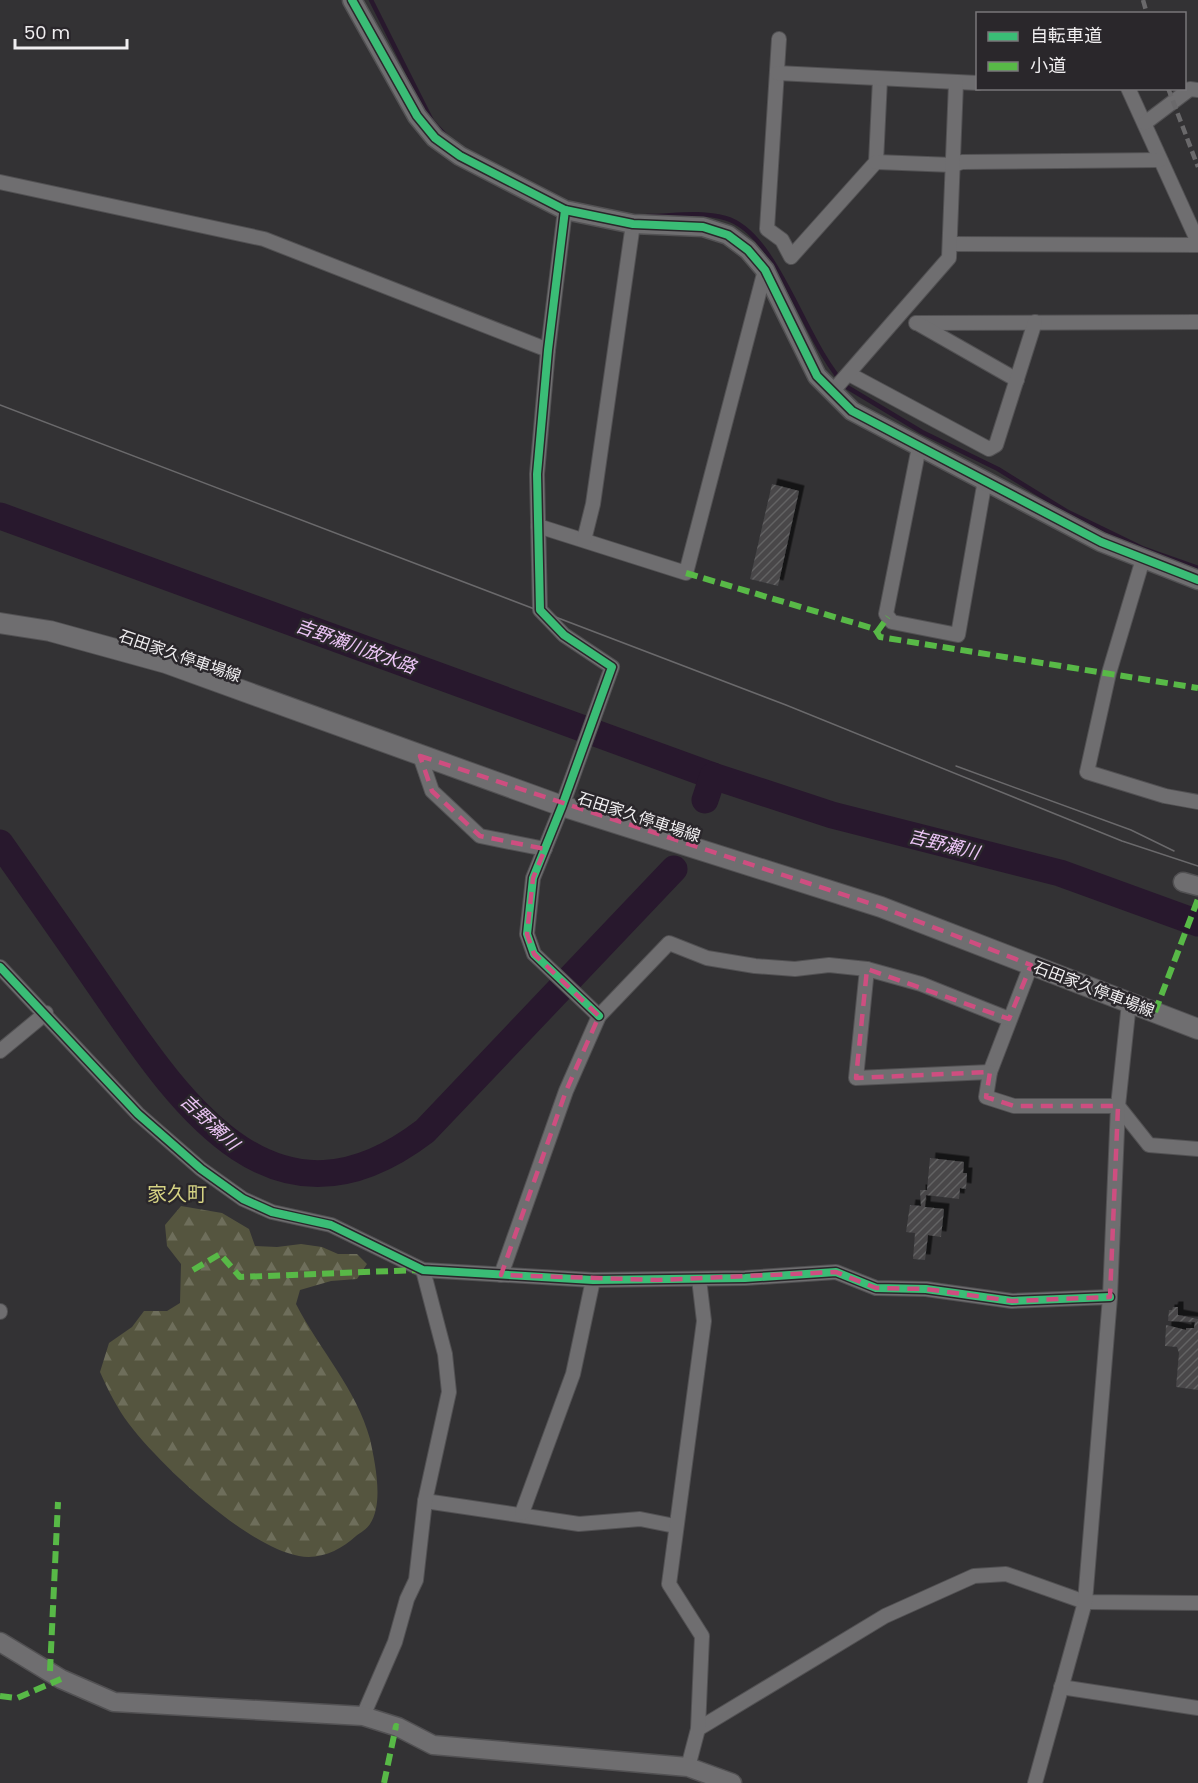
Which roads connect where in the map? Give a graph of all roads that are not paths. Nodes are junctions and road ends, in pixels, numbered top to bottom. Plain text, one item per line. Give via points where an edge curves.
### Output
1 (352, 0) edge
2 (779, 39) dead end
3 (777, 74) junction
4 (880, 79) junction
5 (956, 83) junction
6 (976, 83) edge
7 (1129, 90) edge
8 (1198, 90) edge
9 (1145, 123) junction
10 (1160, 160) junction
11 (876, 162) junction
12 (953, 165) junction
13 (0, 182) edge
14 (565, 210) junction
15 (633, 224) junction
16 (1198, 243) edge
17 (950, 244) junction
18 (765, 270) junction
19 (902, 315) junction
20 (1035, 322) junction
21 (1198, 322) edge
22 (916, 323) junction
23 (548, 350) junction
24 (1017, 380) junction
25 (841, 382) junction
26 (919, 447) junction
27 (985, 480) junction
28 (538, 526) junction
29 (584, 540) junction
30 (1143, 559) junction
31 (1198, 580) edge
32 (0, 623) edge
33 (420, 756) junction
34 (1198, 802) edge
35 (562, 806) junction
36 (545, 849) junction
37 (1031, 965) junction
38 (0, 967) edge
39 (867, 969) junction
40 (1129, 1003) junction
41 (46, 1014) junction
42 (599, 1016) junction
43 (1009, 1019) junction
44 (1198, 1029) edge
45 (0, 1051) edge
46 (990, 1072) junction
47 (1118, 1106) junction
48 (1198, 1149) edge
49 (423, 1270) junction
50 (501, 1275) junction
51 (593, 1280) junction
52 (699, 1280) junction
53 (1110, 1297) junction
54 (425, 1501) junction
55 (522, 1513) junction
56 (675, 1526) junction
57 (1085, 1602) junction
58 (1198, 1603) edge
59 (0, 1642) edge
60 (1061, 1687) junction
61 (1198, 1708) edge
62 (363, 1716) junction
63 (698, 1729) junction
64 (688, 1767) junction
65 (732, 1783) edge
66 (1035, 1783) edge

1 - 14 street via 417,116 435,138 460,156
2 - 3 street
3 - 4 street
3 - 11 street via 767,228 782,240 791,256
4 - 5 street
4 - 11 street
5 - 6 street
5 - 12 street
7 - 9 street
8 - 9 street via 1190,89
9 - 10 street
10 - 12 street
10 - 16 street
11 - 12 street
12 - 17 street
13 - 23 street via 264,239
14 - 15 street
14 - 23 street
15 - 18 street via 718,230 748,250
15 - 29 street via 593,504
16 - 17 street
17 - 19 street via 949,258
18 - 25 street via 817,376
18 - 29 street via 686,573
19 - 22 street
19 - 25 street
20 - 21 street
20 - 22 street
20 - 24 street
22 - 24 street
23 - 28 street via 537,474
24 - 25 street via 996,445 989,449
25 - 26 street via 860,416
26 - 27 street
26 - 27 street via 886,614 892,622 958,635
27 - 30 street via 1101,542
28 - 29 street
28 - 35 street via 540,610 564,635 612,667
30 - 31 street
30 - 34 street via 1109,673 1088,772
32 - 33 main road, 石田家久停車場線 via 60,634 166,663
33 - 35 main road, 石田家久停車場線
33 - 36 street via 432,791 480,836
35 - 36 street
35 - 37 main road, 石田家久停車場線 via 881,907
36 - 42 street via 533,878 527,934 534,954
37 - 40 main road, 石田家久停車場線
37 - 43 street
38 - 41 street
39 - 42 street via 755,966 708,958 669,943
39 - 43 street via 921,984
39 - 46 street via 856,1078
40 - 44 main road, 石田家久停車場線
40 - 47 street
41 - 45 street
41 - 49 street via 138,1114 201,1169 243,1199 272,1212 331,1225
42 - 50 street via 566,1091
43 - 46 street
46 - 47 street via 986,1097 1014,1106
47 - 48 street via 1149,1145
47 - 53 street
49 - 50 street
49 - 54 street via 446,1354 449,1392
50 - 51 street
51 - 52 street
51 - 55 street via 573,1374
52 - 53 street via 836,1272 876,1288 926,1289 1012,1301
52 - 56 street via 704,1321
53 - 57 street
54 - 55 street
54 - 62 street via 416,1580
55 - 56 street via 579,1524 640,1519
56 - 63 street via 669,1584 702,1636
57 - 58 street
57 - 60 street
57 - 63 street via 1006,1574 963,1579 885,1616
59 - 62 street via 61,1679 114,1702
60 - 61 street
60 - 66 street
62 - 64 street via 398,1727 433,1745
63 - 64 street
64 - 65 street

